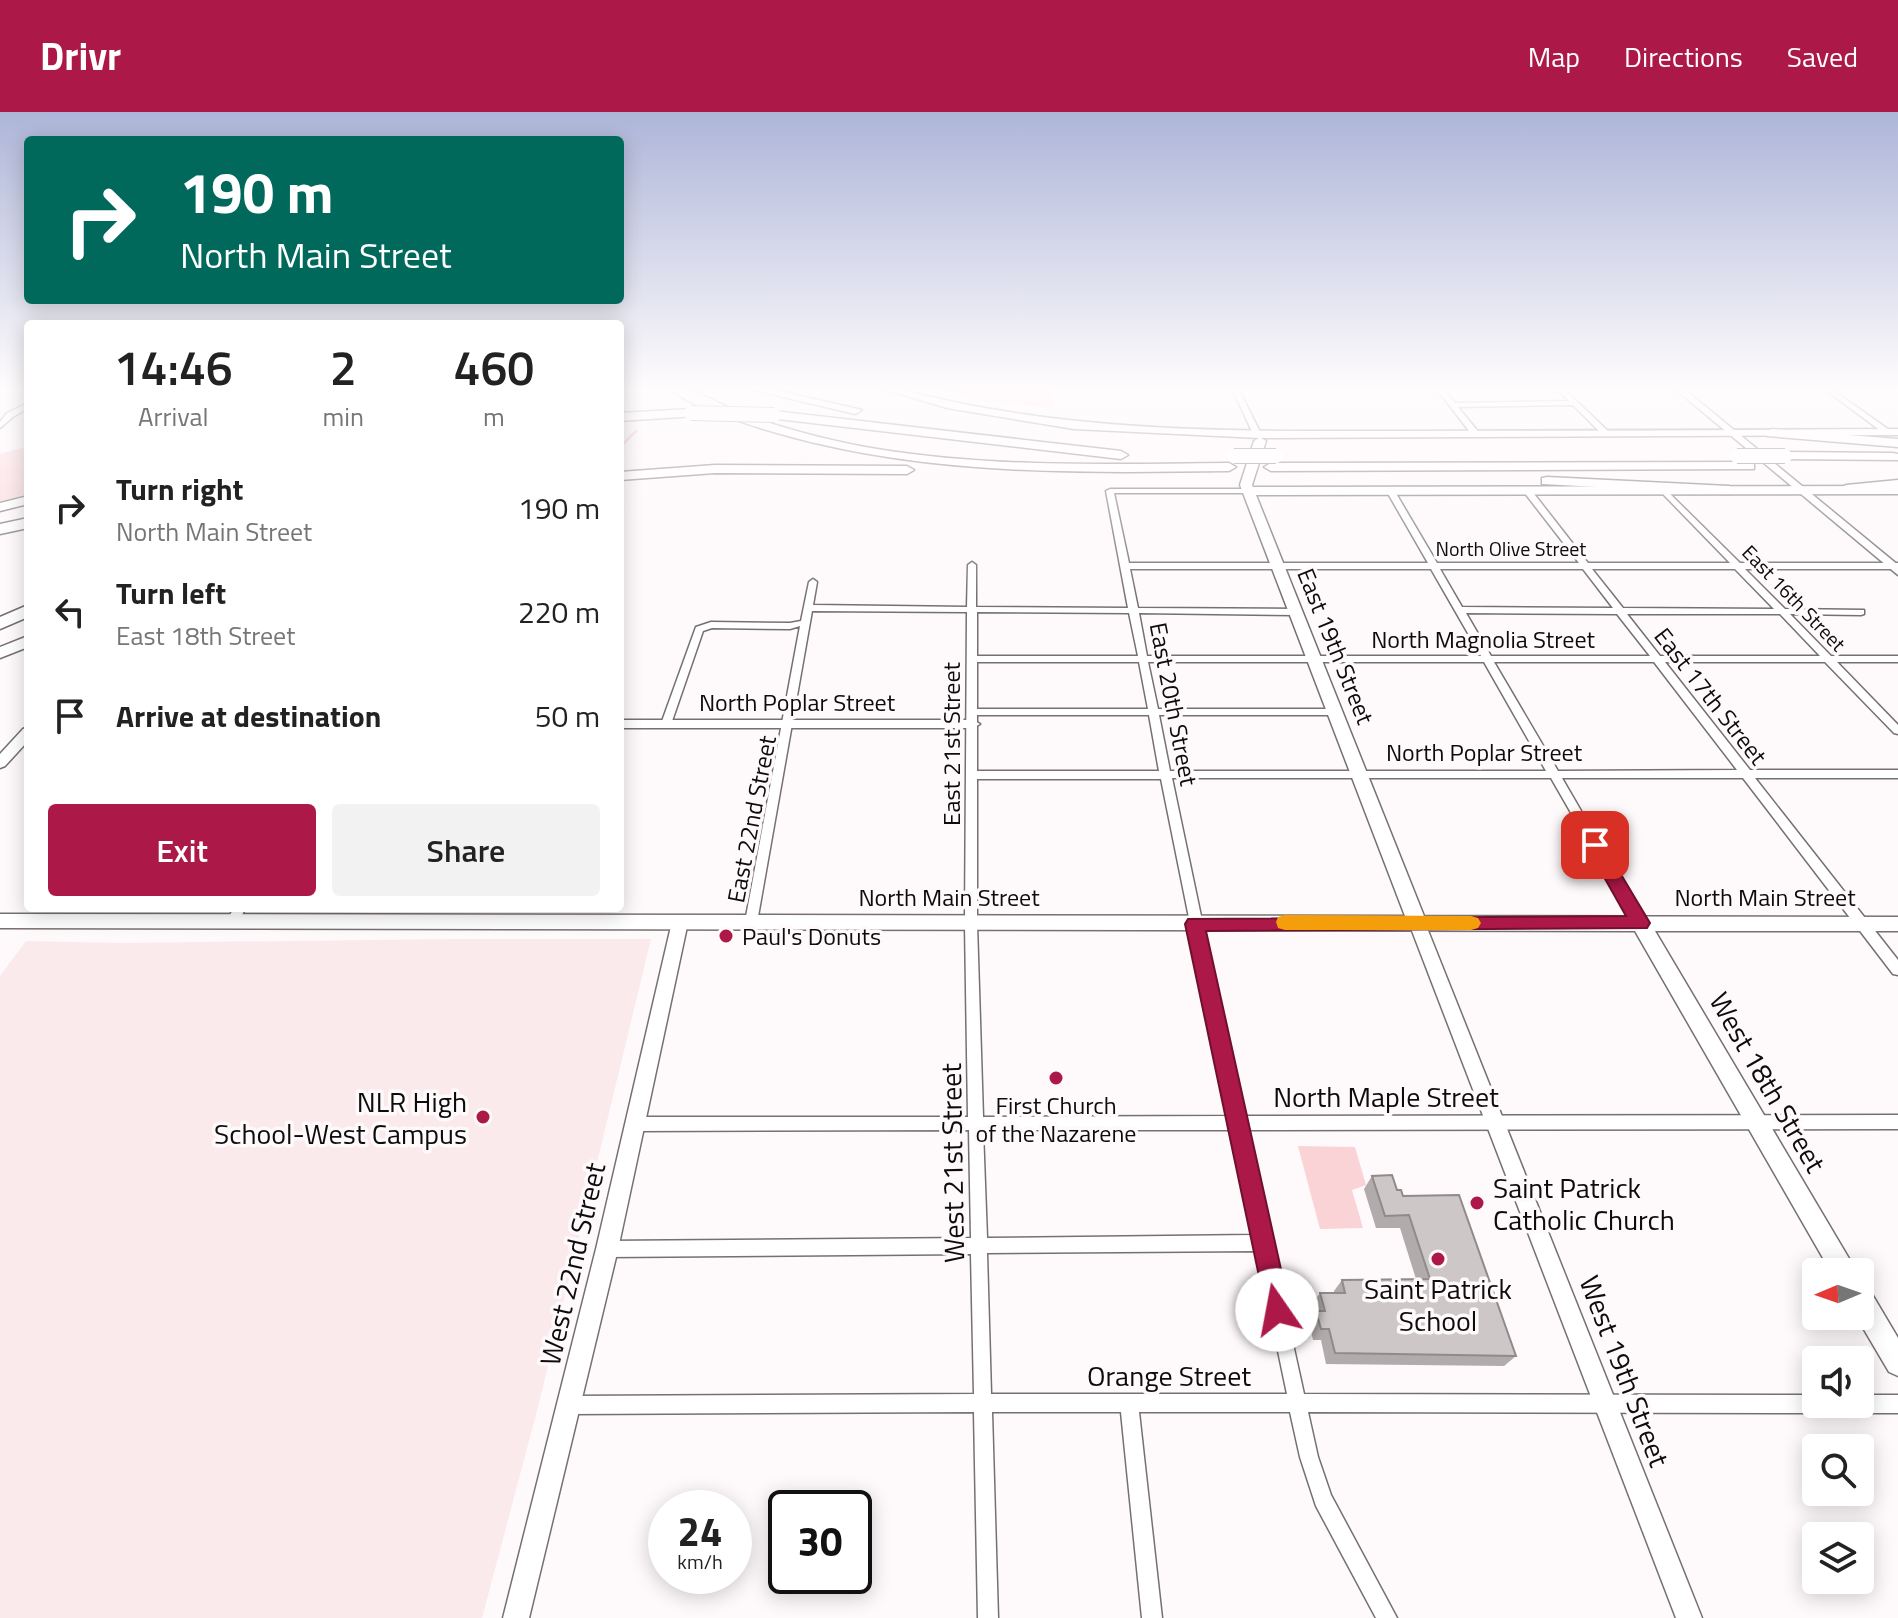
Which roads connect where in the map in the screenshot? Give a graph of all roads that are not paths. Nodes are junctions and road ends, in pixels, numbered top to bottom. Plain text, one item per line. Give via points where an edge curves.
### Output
1 (922, 458) edge
2 (1187, 458) edge
3 (1254, 458) edge
4 (1526, 458) edge
5 (1762, 458) edge
6 (1764, 458) edge
7 (1864, 458) edge
8 (1232, 461) junction
9 (1274, 461) junction
10 (1791, 461) junction
11 (1898, 466) edge
12 (1306, 467) junction
13 (1052, 468) junction
14 (624, 476) edge
15 (1898, 487) edge
16 (1800, 489) junction
17 (1846, 489) joint
18 (1390, 490) junction
19 (1729, 490) junction
20 (1248, 491) junction
21 (1665, 491) junction
22 (1528, 492) junction
23 (24, 501) edge
24 (0, 507) edge
25 (24, 524) edge
26 (0, 529) edge
27 (972, 565) dead end
28 (1125, 566) junction
29 (1278, 566) junction
30 (1434, 566) junction
31 (1585, 566) junction
32 (1737, 566) junction
33 (1896, 567) edge
34 (813, 582) dead end
35 (810, 608) junction
36 (24, 610) edge
37 (972, 610) junction
38 (1460, 610) junction
39 (1620, 611) junction
40 (1134, 612) junction
41 (1297, 612) junction
42 (1782, 612) junction
43 (1861, 612) dead end
44 (5, 621) edge
45 (807, 622) junction
46 (24, 643) edge
47 (0, 653) edge
48 (973, 659) junction
49 (1143, 659) junction
50 (1315, 659) junction
51 (1487, 659) junction
52 (1657, 659) junction
53 (1828, 659) junction
54 (1898, 659) edge
55 (1153, 712) junction
56 (1336, 712) junction
57 (973, 718) junction
58 (624, 724) edge
59 (666, 724) junction
60 (789, 724) junction
61 (1898, 731) edge
62 (24, 736) edge
63 (0, 763) edge
64 (1361, 774) junction
65 (1554, 774) junction
66 (1746, 774) junction
67 (1898, 774) edge
68 (974, 775) junction
69 (1165, 775) junction
70 (237, 914) edge
71 (0, 921) edge
72 (680, 922) junction
73 (751, 922) junction
74 (1417, 923) junction
75 (1640, 923) junction
76 (971, 924) junction
77 (1195, 924) junction
78 (1862, 924) junction
79 (1898, 924) edge
80 (1898, 970) edge
81 (978, 1122) junction
82 (1237, 1122) junction
83 (1495, 1122) junction
84 (1757, 1122) junction
85 (1898, 1122) edge
86 (634, 1124) junction
87 (1263, 1243) junction
88 (980, 1246) junction
89 (607, 1249) junction
90 (1837, 1258) edge
91 (1874, 1322) edge
92 (1898, 1363) edge
93 (982, 1402) junction
94 (1297, 1403) junction
95 (1605, 1403) junction
96 (1802, 1404) edge
97 (1874, 1404) edge
98 (1898, 1404) edge
99 (570, 1405) junction
100 (1129, 1405) junction
101 (516, 1618) edge
102 (988, 1618) edge
103 (1152, 1618) edge
104 (1387, 1618) edge
105 (1689, 1618) edge

1 - 13 highway
2 - 8 highway
3 - 20 main road
4 - 9 highway, bridge
5 - 10 highway, bridge
6 - 16 street
7 - 10 highway
8 - 9 highway
8 - 13 highway
9 - 12 highway
10 - 11 highway
10 - 12 highway via 1749,466
12 - 19 highway
13 - 14 highway via 715,469
15 - 17 highway
16 - 17 main road
16 - 19 main road
16 - 33 street
18 - 20 main road
18 - 22 main road
18 - 30 street
19 - 21 main road
20 - 28 street, East 20th Street via 1110,491
20 - 29 main road, East 19th Street
21 - 22 main road
21 - 32 street, East 16th Street
22 - 31 street, East 17th Street
23 - 24 main road
25 - 26 highway
27 - 37 street, East 21st Street
28 - 29 street, North Olive Street
28 - 40 street, East 20th Street
29 - 30 street, North Olive Street
29 - 41 main road, East 19th Street
30 - 31 street, North Olive Street
30 - 38 street
31 - 32 street, North Olive Street
31 - 39 street, East 17th Street
32 - 33 street, North Olive Street
32 - 42 street, East 16th Street
34 - 35 street, East 22nd Street
35 - 37 street
35 - 45 street, East 22nd Street
36 - 44 highway
37 - 40 street
37 - 48 street, East 21st Street
38 - 39 street
38 - 51 street
39 - 42 street
39 - 52 street, East 17th Street
40 - 41 street
40 - 49 street, East 20th Street
41 - 50 main road, East 19th Street
42 - 43 street
42 - 53 street, East 16th Street
45 - 59 street via 711,625 696,632
45 - 60 street, East 22nd Street
46 - 47 highway
48 - 49 street, North Magnolia Street
48 - 57 street, East 21st Street
49 - 50 street, North Magnolia Street
49 - 55 street, East 20th Street
50 - 51 street, North Magnolia Street
50 - 56 main road, East 19th Street
51 - 52 street, North Magnolia Street
51 - 65 street
52 - 53 street, North Magnolia Street
52 - 66 street, East 17th Street
53 - 54 street, North Magnolia Street
53 - 61 street, East 16th Street
55 - 56 street
55 - 57 street
55 - 69 street, East 20th Street
56 - 64 main road, East 19th Street
57 - 60 street, North Poplar Street
57 - 68 street, East 21st Street
58 - 59 street, North Poplar Street
59 - 60 street, North Poplar Street
60 - 73 street, East 22nd Street
62 - 63 street
64 - 65 street, North Poplar Street
64 - 69 street, North Poplar Street
64 - 74 main road, East 19th Street
65 - 66 street, North Poplar Street
65 - 75 street
66 - 67 street, North Poplar Street
66 - 78 street, East 17th Street
68 - 69 street, North Poplar Street
68 - 76 street, East 21st Street
69 - 77 street, East 20th Street
70 - 71 main road, North Main Street
70 - 72 main road, North Main Street
72 - 73 main road, North Main Street
72 - 86 street, West 22nd Street
73 - 76 main road, North Main Street
74 - 75 main road, North Main Street
74 - 77 main road, North Main Street
74 - 83 street, West 19th Street
75 - 78 main road, North Main Street
75 - 84 main road, West 18th Street
76 - 77 main road, North Main Street
76 - 81 street, West 21st Street
77 - 82 street, East 20th Street
78 - 79 main road, North Main Street
78 - 80 street, East 17th Street
81 - 82 street, North Maple Street
81 - 86 street, North Maple Street
81 - 88 street, West 21st Street
82 - 83 street, North Maple Street
82 - 87 street, East 20th Street
83 - 84 street, North Maple Street
83 - 95 street, West 19th Street
84 - 85 street, North Maple Street
84 - 90 main road, West 18th Street
86 - 89 street, West 22nd Street
87 - 88 street
87 - 94 street, East 20th Street
88 - 89 street
88 - 93 street, West 21st Street
89 - 99 street, West 22nd Street
91 - 92 main road
93 - 99 street, Orange Street
93 - 100 street, Orange Street
93 - 102 street, West 21st Street
94 - 95 street, Orange Street
94 - 100 street, Orange Street
94 - 104 street, East 20th Street via 1323,1499
95 - 96 street, Orange Street
95 - 105 street, West 19th Street
97 - 98 street
99 - 101 street, West 22nd Street
100 - 103 street

